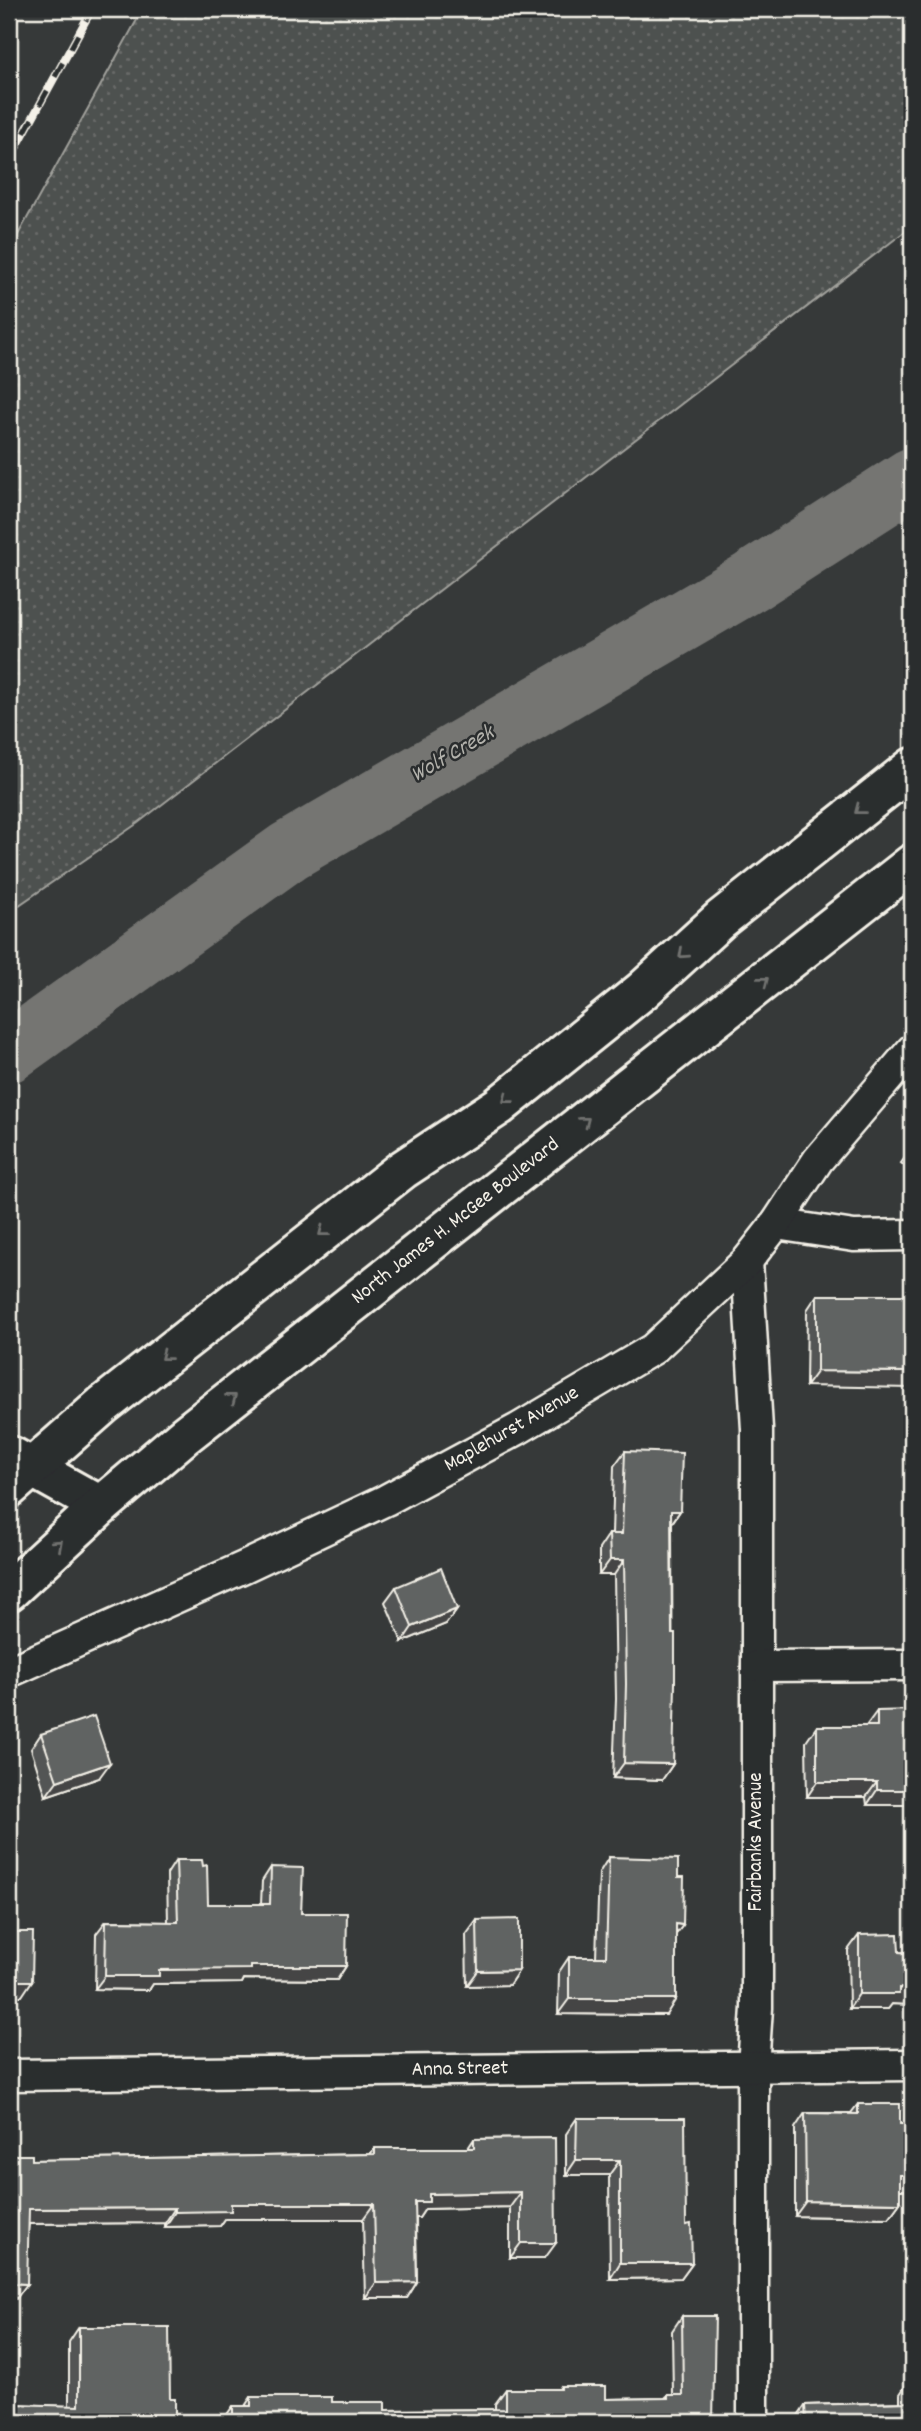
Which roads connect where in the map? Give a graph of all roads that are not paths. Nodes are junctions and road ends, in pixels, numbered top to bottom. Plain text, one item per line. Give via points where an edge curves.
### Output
1 (912, 768) edge
2 (912, 864) edge
3 (912, 1050) edge
4 (776, 1224) junction
5 (912, 1235) edge
6 (747, 1261) junction
7 (16, 1470) edge
8 (101, 1506) junction
9 (9, 1591) edge
10 (912, 1665) edge
11 (757, 1666) junction
12 (9, 1672) edge
13 (912, 2065) edge
14 (753, 2067) junction
15 (9, 2076) edge
16 (753, 2422) edge

1 -> 7 main road via 721,919 642,991 499,1106 402,1170
8 -> 2 main road, North James H. McGee Boulevard via 185,1435
3 - 4 street, Maplehurst Avenue via 818,1160
4 - 5 street via 854,1236
4 - 6 street, Maplehurst Avenue
6 - 11 street, Fairbanks Avenue via 757,1429
6 - 12 street, Maplehurst Avenue via 653,1349 518,1429 386,1500
7 - 8 main road
9 -> 8 main road, North James H. McGee Boulevard
10 - 11 street
11 - 14 street, Fairbanks Avenue
13 - 14 street, Anna Street
14 - 15 street, Anna Street
14 - 16 street, Fairbanks Avenue

